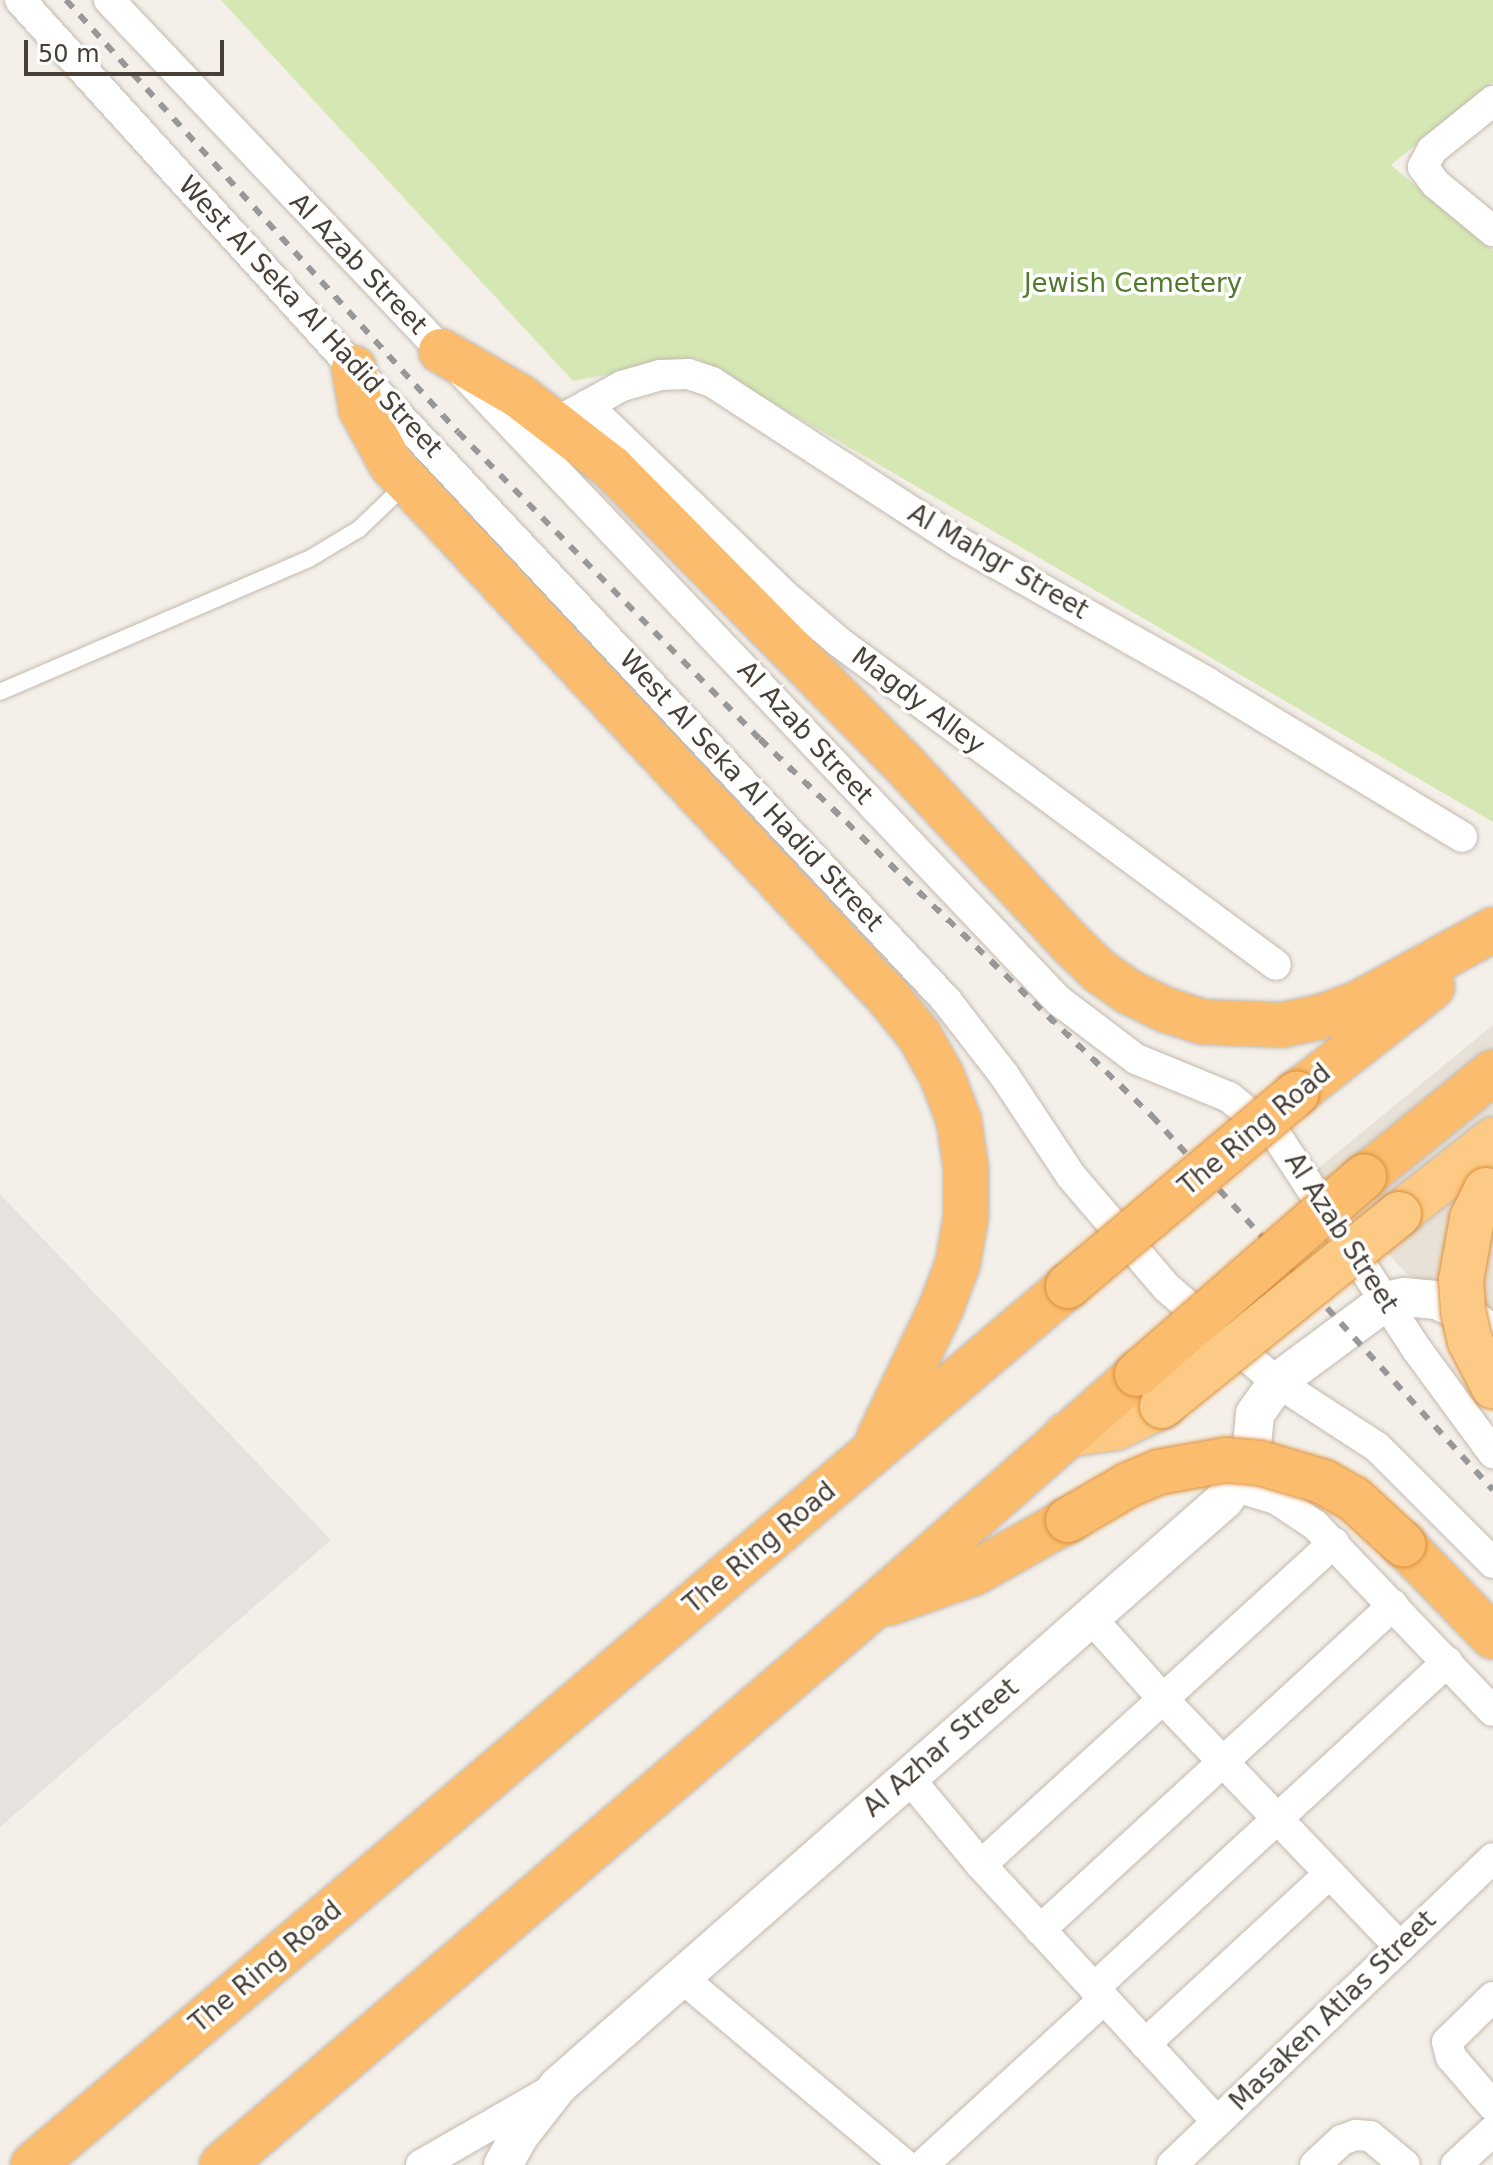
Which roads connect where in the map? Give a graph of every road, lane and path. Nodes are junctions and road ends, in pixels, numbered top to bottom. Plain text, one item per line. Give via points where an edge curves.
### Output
1 (20, 0) edge
2 (109, 0) edge
3 (1493, 101) edge
4 (1493, 231) edge
5 (441, 351) joint
6 (354, 368) junction
7 (557, 422) junction
8 (408, 482) junction
9 (0, 692) edge
10 (1462, 837) dead end
11 (1493, 930) edge
12 (1493, 938) edge
13 (1276, 965) dead end
14 (1493, 1072) edge
15 (1493, 1140) edge
16 (1489, 1184) edge
17 (1386, 1301) junction
18 (1493, 1339) edge
19 (1277, 1382) junction
20 (1493, 1386) edge
21 (1149, 1390) junction
22 (872, 1452) junction
23 (1493, 1453) edge
24 (1236, 1487) junction
25 (1334, 1543) junction
26 (1493, 1563) edge
27 (1393, 1605) junction
28 (872, 1608) junction
29 (1090, 1617) junction
30 (1493, 1637) edge
31 (1447, 1662) junction
32 (1163, 1699) junction
33 (1493, 1711) edge
34 (1223, 1762) junction
35 (908, 1777) junction
36 (1277, 1819) junction
37 (1493, 1858) edge
38 (981, 1865) junction
39 (1329, 1874) junction
40 (1040, 1930) junction
41 (1400, 1947) junction
42 (681, 1977) junction
43 (1099, 1994) junction
44 (1493, 1997) edge
45 (1145, 2044) junction
46 (558, 2086) junction
47 (1493, 2106) edge
48 (1217, 2122) junction
49 (1493, 2131) edge
50 (33, 2165) edge
51 (222, 2165) edge
52 (421, 2165) edge
53 (503, 2165) edge
54 (905, 2165) edge
55 (923, 2165) edge
56 (1172, 2165) edge
57 (1315, 2165) edge
58 (1405, 2165) edge
59 (1456, 2165) edge

1 - 6 street, West Al Seka Al Hadid Street
2 - 5 street, Al Azab Street
3 - 4 street via 1432,150 1423,167
5 - 7 highway
6 - 8 highway via 369,428
6 - 19 street, West Al Seka Al Hadid Street via 946,1000 1126,1244 1219,1336
7 - 10 street, Al Mahgr Street via 622,386 660,375 688,374 712,382 960,543 1208,683
7 - 11 highway via 612,468 712,568 1071,944 1131,993 1204,1022 1282,1025 1357,1004
7 - 13 street, Magdy Alley via 839,642
7 - 17 street, Al Azab Street via 1058,1000 1136,1059 1229,1097 1269,1128
8 - 9 lane via 359,529 309,559
8 - 22 highway via 889,998 919,1035 942,1076 959,1121 966,1168 966,1216 958,1263
12 - 22 highway, The Ring Road, bridge via 1297,1093
14 - 21 highway, bridge via 1364,1177
15 - 21 highway, bridge via 1399,1214
16 - 20 highway, bridge via 1468,1234 1461,1280 1470,1341
17 - 18 street via 1437,1300 1467,1314
17 - 19 street, Al Azhar Street
17 - 23 street, Al Azab Street
19 - 24 street, Al Azhar Street via 1255,1414 1251,1456
19 - 26 street, West Al Seka Al Hadid Street via 1377,1447
21 - 28 highway via 1066,1435
22 - 50 highway, The Ring Road
24 - 25 street via 1294,1509
24 - 29 street, Al Azhar Street
25 - 27 street
25 - 32 street
27 - 31 street
27 - 34 street
28 - 30 highway, bridge via 974,1573 1159,1472 1226,1460 1292,1470 1344,1493 1380,1520
28 - 51 highway
29 - 32 street
29 - 35 street, Al Azhar Street
31 - 33 street
31 - 36 street
32 - 34 street
32 - 38 street
34 - 36 street
34 - 40 street
35 - 38 street
35 - 42 street, Al Azhar Street
36 - 39 street
36 - 43 street
37 - 41 street, Masaken Atlas Street
38 - 40 street
39 - 41 street
39 - 45 street
40 - 43 street
41 - 48 street, Masaken Atlas Street
42 - 46 street, Al Azhar Street
42 - 54 street
43 - 45 street
43 - 55 street
44 - 47 street via 1447,2042 1451,2057
45 - 48 street
46 - 52 street, Al Azhar Street
46 - 53 street, Al Azhar Street
48 - 56 street, Masaken Atlas Street
49 - 59 street
57 - 58 street via 1342,2140 1356,2135 1370,2136

